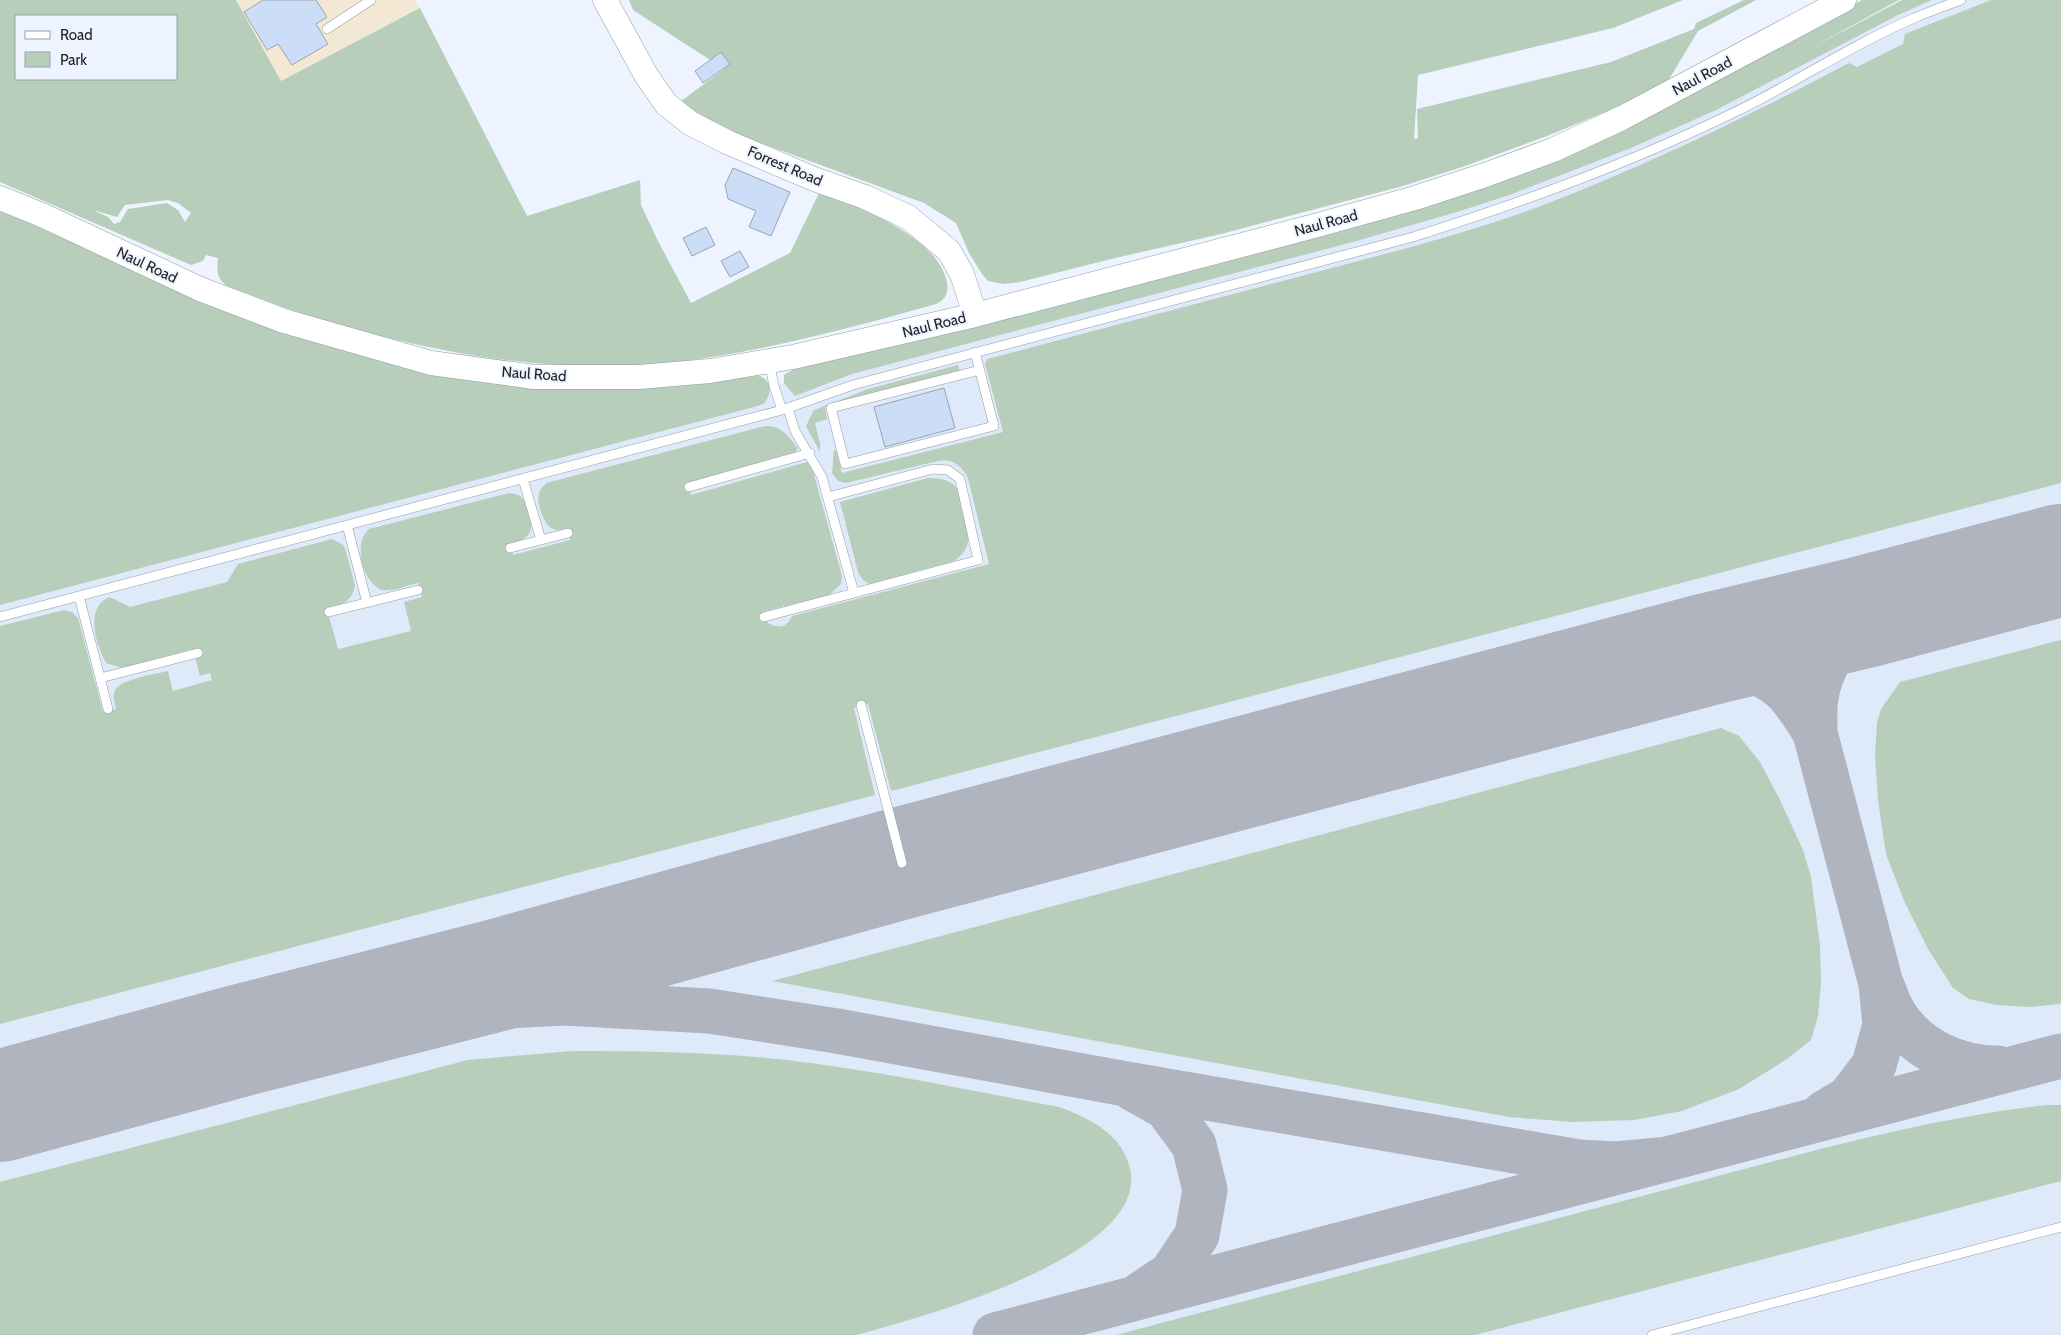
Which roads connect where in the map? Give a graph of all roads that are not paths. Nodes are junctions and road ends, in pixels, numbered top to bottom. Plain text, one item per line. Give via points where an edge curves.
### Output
1 (371, 0) edge
2 (605, 0) edge
3 (1844, 0) edge
4 (1961, 0) edge
5 (327, 30) dead end
6 (0, 198) edge
7 (975, 315) junction
8 (975, 352) junction
9 (769, 361) junction
10 (980, 370) junction
11 (785, 409) junction
12 (810, 453) junction
13 (523, 479) junction
14 (690, 487) dead end
15 (828, 497) junction
16 (347, 526) junction
17 (568, 533) dead end
18 (540, 540) junction
19 (510, 548) dead end
20 (418, 590) dead end
21 (854, 593) junction
22 (79, 596) junction
23 (367, 603) junction
24 (329, 612) dead end
25 (0, 617) edge
26 (764, 617) dead end
27 (198, 653) dead end
28 (100, 678) junction
29 (861, 705) dead end
30 (108, 709) dead end
31 (902, 863) dead end
32 (2061, 1227) edge
33 (1652, 1335) edge

1 - 5 lane
2 - 7 street, Forrest Road via 646,75 666,104 690,123 728,142 908,217 949,251 962,274
3 - 7 street, Naul Road via 1622,118 1519,164 1406,201
4 - 8 lane via 1904,23 1778,90 1650,152 1485,214 1413,237
6 - 9 street, Naul Road via 200,289 284,321 430,363 534,376 639,376 710,371
7 - 9 street, Naul Road
8 - 10 lane
8 - 11 lane via 853,385
9 - 11 lane via 774,386
10 - 10 lane via 994,426 845,464 831,408
11 - 12 lane
11 - 13 lane
12 - 14 lane
12 - 15 lane
13 - 16 lane
13 - 18 lane
15 - 21 lane
15 - 21 lane via 933,469 948,470 960,480 978,560
16 - 22 lane
16 - 23 lane
17 - 18 lane
18 - 19 lane
20 - 23 lane
21 - 26 lane
22 - 25 lane
22 - 28 lane
23 - 24 lane
27 - 28 lane
28 - 30 lane
29 - 31 lane
32 - 33 lane

